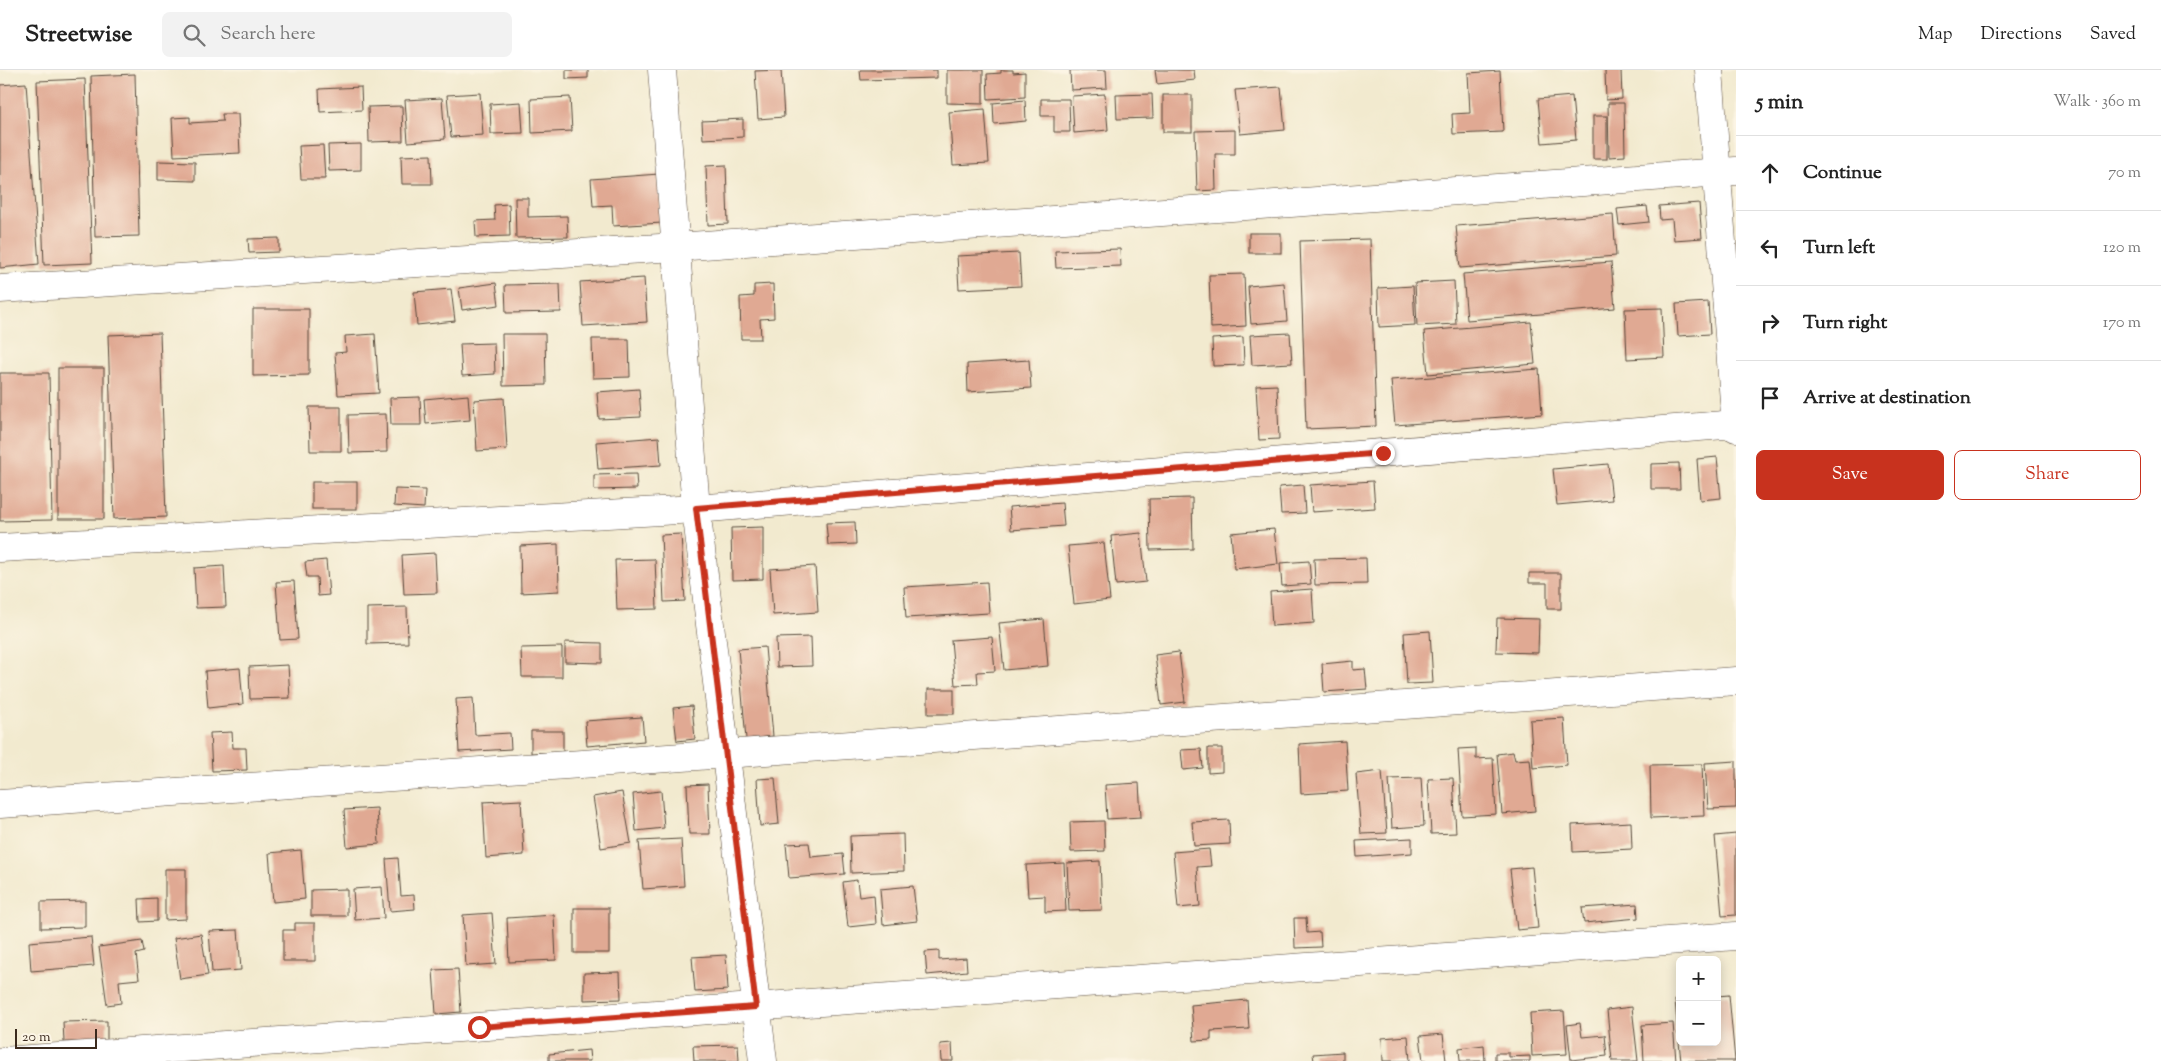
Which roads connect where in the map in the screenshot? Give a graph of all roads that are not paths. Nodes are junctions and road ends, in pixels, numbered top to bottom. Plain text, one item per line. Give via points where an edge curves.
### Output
1 (662, 70) edge
2 (1709, 70) edge
3 (1726, 171) edge
4 (676, 247) junction
5 (0, 289) edge
6 (1736, 426) edge
7 (696, 508) junction
8 (0, 548) edge
9 (1736, 681) edge
10 (726, 754) junction
11 (0, 804) edge
12 (1736, 936) edge
13 (756, 1007) junction
14 (3, 1061) edge
15 (763, 1061) edge

1 - 4 street
2 - 3 street
3 - 4 street
3 - 6 street
4 - 5 street
4 - 7 street
6 - 7 street
7 - 8 street
7 - 10 street
9 - 10 street
10 - 11 street
10 - 13 street
12 - 13 street
13 - 14 street
13 - 15 street

